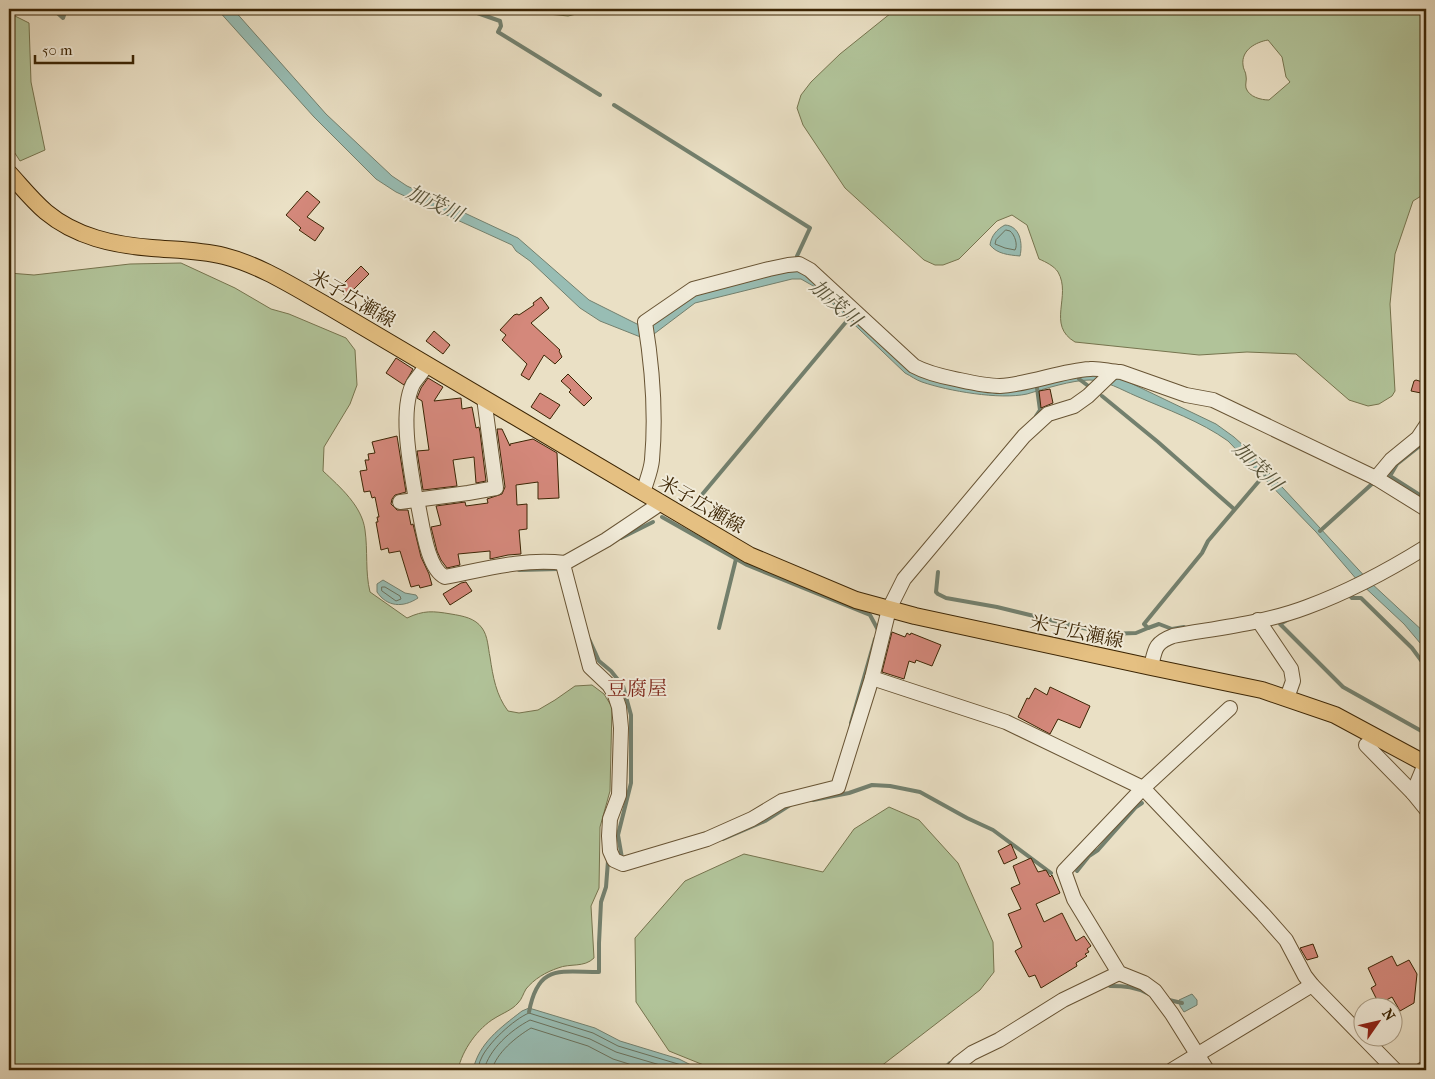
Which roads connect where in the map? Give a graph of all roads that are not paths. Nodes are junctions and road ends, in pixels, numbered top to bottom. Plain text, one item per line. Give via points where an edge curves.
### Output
1 (9, 173) edge
2 (427, 365) junction
3 (1113, 372) junction
4 (484, 398) junction
5 (1426, 426) edge
6 (1376, 478) junction
7 (643, 493) junction
8 (417, 500) junction
9 (400, 502) dead end
10 (661, 504) junction
11 (1426, 509) edge
12 (1426, 547) edge
13 (565, 564) junction
14 (889, 609) junction
15 (1258, 620) junction
16 (1151, 667) junction
17 (872, 678) junction
18 (1287, 698) junction
19 (1230, 708) dead end
20 (1366, 745) dead end
21 (1426, 764) edge
22 (1143, 788) junction
23 (1413, 793) junction
24 (1426, 809) edge
25 (1118, 972) junction
26 (1312, 985) junction
27 (1197, 1055) junction
28 (1426, 1068) edge
29 (953, 1070) edge
30 (1172, 1070) edge
31 (1207, 1070) edge
32 (1394, 1070) edge
33 (1422, 1070) edge

1 - 2 main road, 米子広瀬線 via 46,212 84,235 126,246 209,254 242,262 303,292
2 - 4 main road, 米子広瀬線
2 - 8 street via 413,385 407,412
3 - 6 street via 1213,400
3 - 7 street via 1089,369 998,386 924,372 810,270 799,264 769,269 693,289 645,322 651,363 652,461
3 - 14 street via 1088,396 1074,406 1048,414 1024,436 904,579
4 - 7 main road, 米子広瀬線
4 - 8 street via 496,488
5 - 6 street via 1418,438 1391,460
6 - 11 street
7 - 10 main road, 米子広瀬線
8 - 9 street
8 - 13 street via 431,561 439,574 445,577 521,562
10 - 13 street
10 - 14 main road, 米子広瀬線 via 749,555 856,600
12 - 15 street via 1306,608
13 - 17 street via 590,667 609,685 619,707 619,795 610,820 609,836 610,851 617,862 623,864 707,839 737,827 782,801 838,787
14 - 16 main road, 米子広瀬線
14 - 17 street
15 - 16 street via 1164,639 1157,645
15 - 18 street via 1291,670 1293,681
16 - 18 main road, 米子広瀬線
17 - 22 street via 1006,722
18 - 21 main road, 米子広瀬線 via 1335,715
19 - 22 street
20 - 23 street
21 - 23 street
22 - 25 street via 1064,871 1074,899
22 - 26 street via 1286,940
23 - 24 street
25 - 27 street via 1155,991
25 - 29 street via 972,1053
26 - 27 street
26 - 32 street
27 - 30 street
27 - 31 street
28 - 33 street

